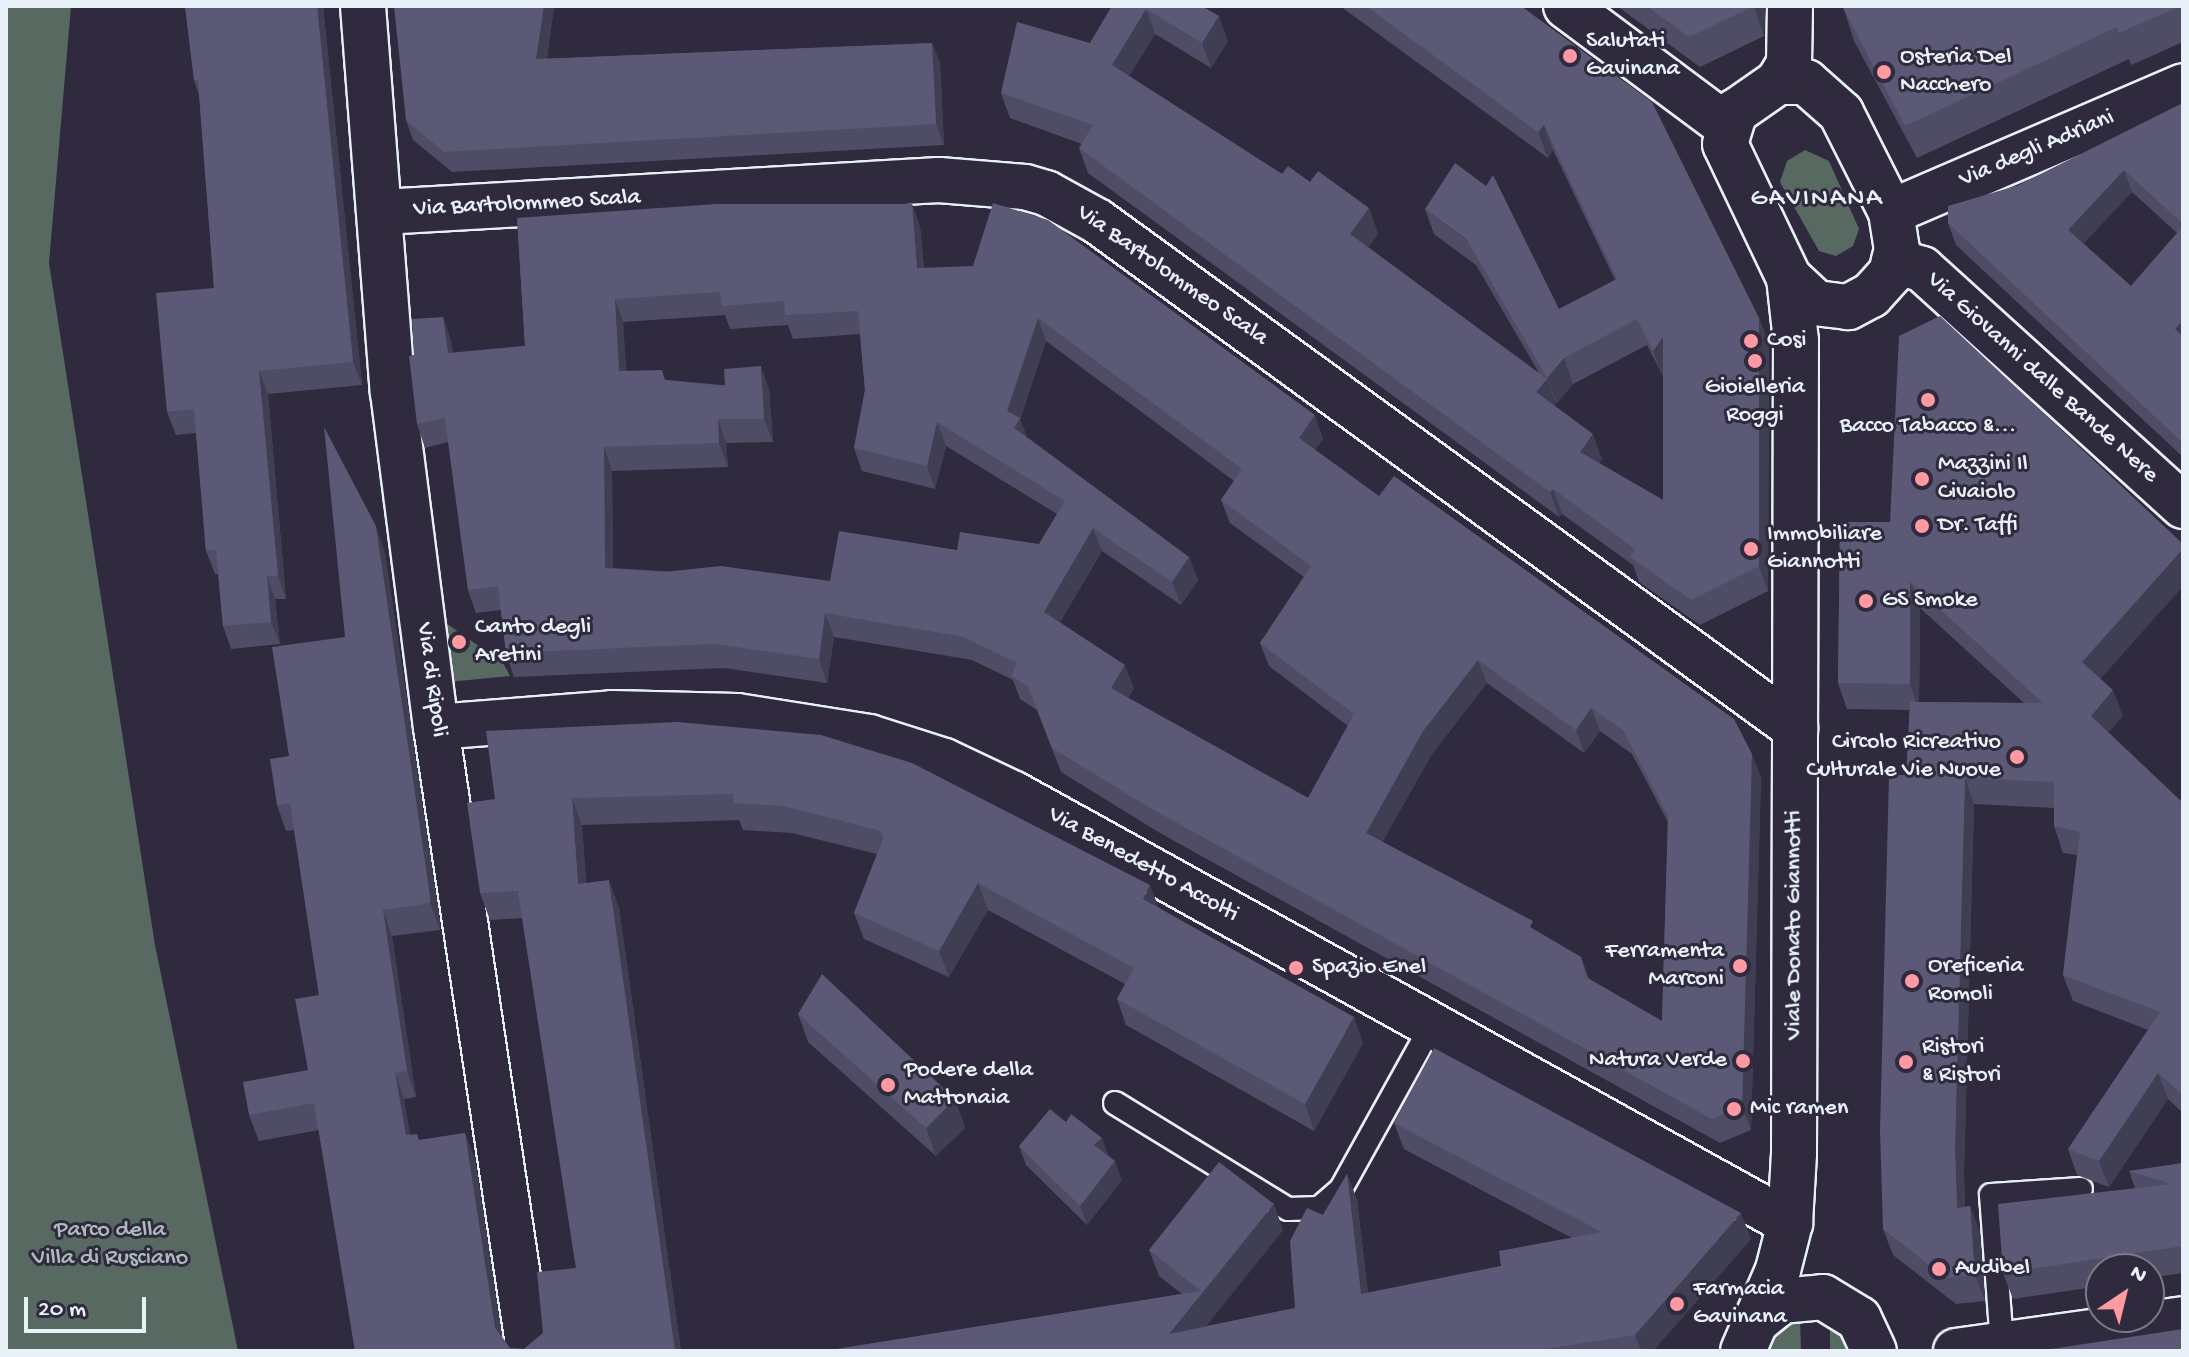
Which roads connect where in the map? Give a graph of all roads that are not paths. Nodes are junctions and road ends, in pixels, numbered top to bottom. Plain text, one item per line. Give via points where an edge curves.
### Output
1 (363, 6) edge
2 (1566, 6) edge
3 (1790, 6) edge
4 (1778, 82) junction
5 (2183, 86) edge
6 (1727, 126) junction
7 (382, 212) junction
8 (1891, 212) junction
9 (1894, 261) junction
10 (1789, 278) junction
11 (2183, 506) edge
12 (436, 727) junction
13 (1795, 728) junction
14 (1432, 1025) junction
15 (1115, 1103) dead end
16 (2081, 1189) dead end
17 (1790, 1223) junction
18 (2183, 1319) edge
19 (1748, 1338) edge
20 (2002, 1345) junction
21 (529, 1351) edge
22 (1874, 1351) edge
23 (1956, 1351) edge

1 - 7 street, Via di Ripoli
2 - 6 street
3 - 4 street via 1789,64
4 - 6 street via 1742,104
4 - 8 street via 1806,82 1832,102 1850,126
5 - 8 street, Via degli Adriani
6 - 10 street via 1725,144 1741,184
7 - 12 street, Via di Ripoli via 393,392
7 - 13 street, Via Bartolommeo Scala via 939,180 1046,193 1097,221
8 - 9 street
9 - 10 street via 1880,288 1848,307 1816,303
9 - 11 street, Via Giovanni dalle Bande Nere via 1922,269
10 - 13 street, Viale Donato Giannotti via 1796,341
12 - 14 street, Via Benedetto Accolti via 612,713 737,716 905,747 1014,794
12 - 21 street, Via di Ripoli
13 - 17 street, Viale Donato Giannotti
14 - 15 lane via 1341,1189 1319,1208 1288,1209
14 - 17 street, Via Benedetto Accolti
16 - 20 lane via 1991,1195
17 - 19 street, Viale Donato Giannotti via 1778,1270
18 - 20 street
19 - 22 street, Viale Donato Giannotti via 1781,1301 1823,1297 1859,1319
20 - 23 street

